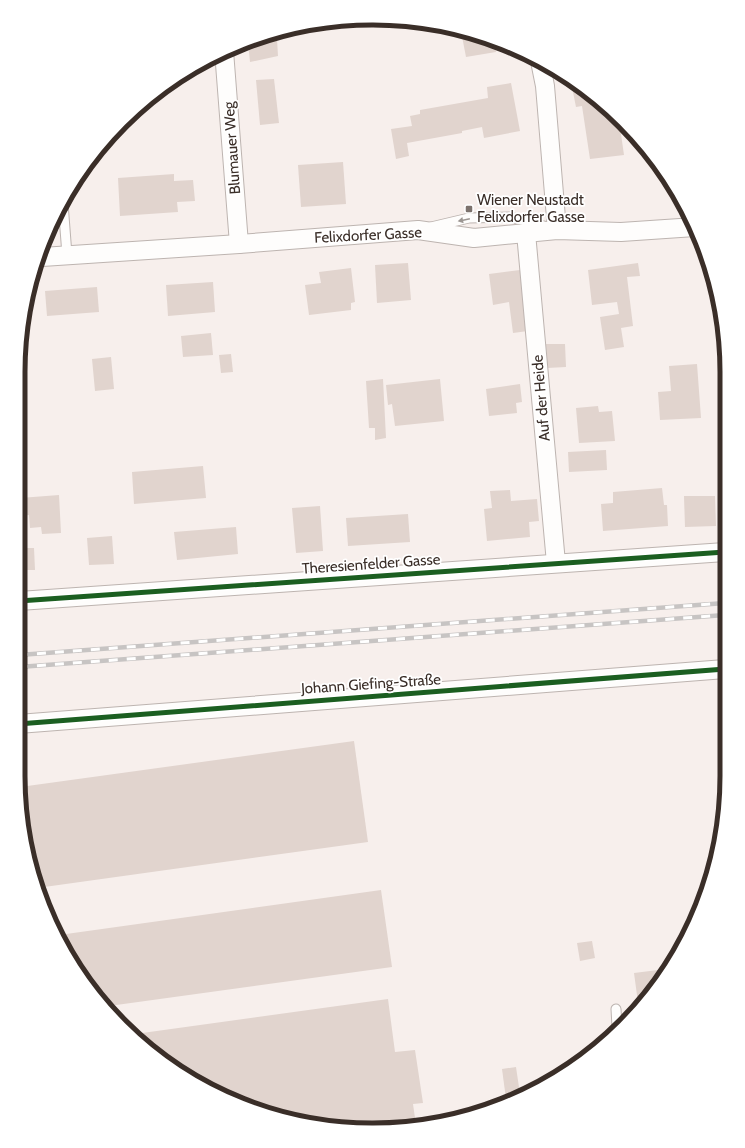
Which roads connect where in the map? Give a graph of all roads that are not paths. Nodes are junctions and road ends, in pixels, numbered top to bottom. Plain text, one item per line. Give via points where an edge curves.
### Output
1 (225, 58) edge
2 (542, 70) edge
3 (64, 214) edge
4 (688, 227) edge
5 (418, 230) junction
6 (557, 230) junction
7 (526, 233) junction
8 (239, 244) junction
9 (67, 255) junction
10 (45, 257) edge
11 (720, 552) edge
12 (556, 564) junction
13 (25, 601) edge
14 (720, 669) edge
15 (25, 723) edge
16 (616, 1009) dead end
17 (617, 1022) edge

1 - 8 street, Blumauer Weg
2 - 6 street
3 - 9 lane
4 - 6 street, Felixdorfer Gasse via 621,232
6 -> 5 lane via 510,217 469,218
5 - 7 street, Felixdorfer Gasse via 474,238
5 - 8 street, Felixdorfer Gasse
6 - 7 street, Felixdorfer Gasse
7 - 12 street, Auf der Heide
8 - 9 street, Felixdorfer Gasse
9 - 10 street, Felixdorfer Gasse
11 - 12 street, Theresienfelder Gasse
12 - 13 street, Theresienfelder Gasse
14 - 15 street, Johann Giefing-Straße
16 - 17 lane

